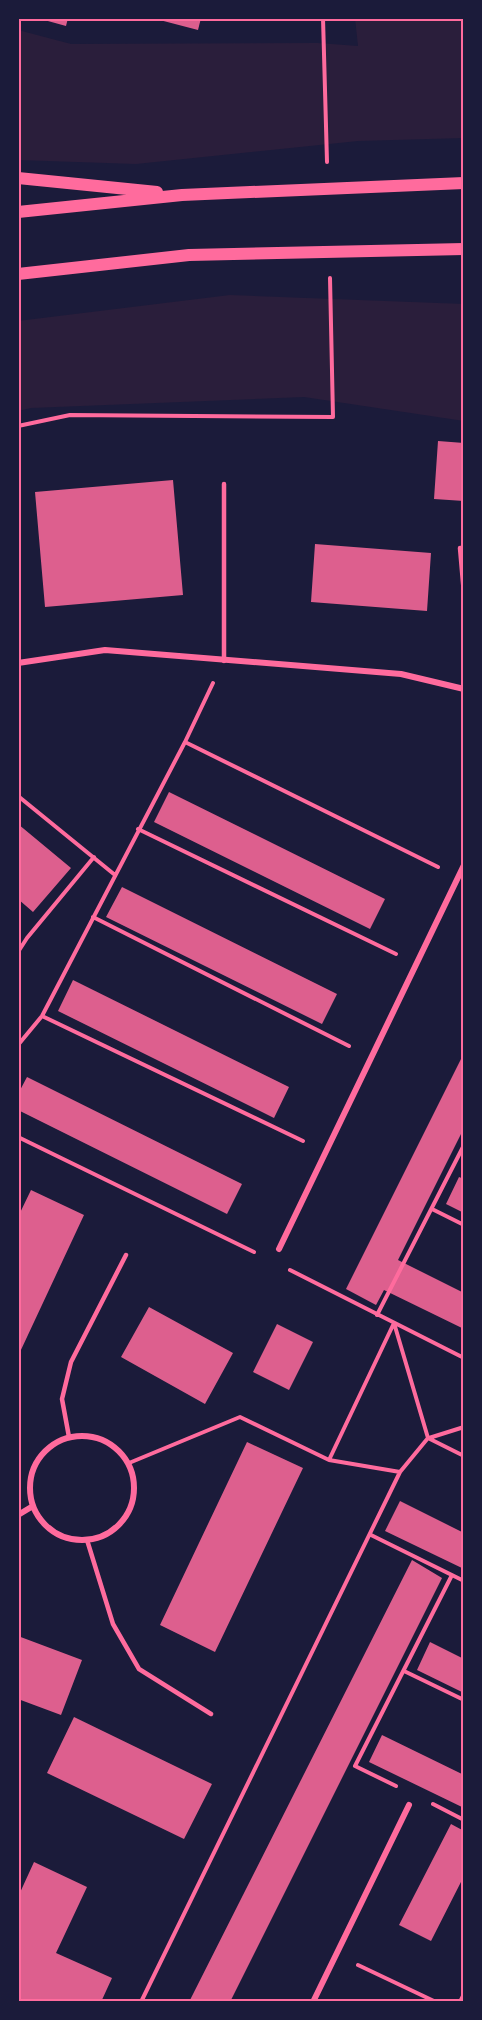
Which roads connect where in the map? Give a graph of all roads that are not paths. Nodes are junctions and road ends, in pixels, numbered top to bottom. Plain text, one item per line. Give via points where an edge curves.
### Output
1 (464, 177) edge
2 (18, 178) edge
3 (443, 183) junction
4 (464, 183) edge
5 (183, 195) junction
6 (18, 212) edge
7 (464, 249) edge
8 (61, 270) junction
9 (18, 274) edge
10 (18, 282) edge
11 (224, 484) dead end
12 (464, 548) edge
13 (464, 594) edge
14 (224, 661) junction
15 (18, 663) edge
16 (464, 689) edge
17 (464, 865) edge
18 (279, 1249) dead end
19 (126, 1256) dead end
20 (69, 1437) junction
21 (33, 1506) junction
22 (18, 1515) edge
23 (87, 1540) junction
24 (212, 1714) dead end
25 (409, 1805) dead end
26 (312, 2002) edge

1 - 3 main road
2 - 5 main road
3 - 4 main road
3 - 5 main road
5 - 6 main road
7 - 8 main road via 189,255
8 - 9 main road
8 - 10 main road
11 - 14 lane
12 - 13 lane via 460,548
14 - 15 street via 105,650
14 - 16 street via 401,674
17 - 18 street
19 - 20 lane via 71,1362 62,1399
20 - 21 street via 53,1444 32,1471 29,1488
20 - 23 street via 87,1435 104,1440 129,1462 135,1479 134,1497 118,1527
21 - 22 street
21 - 23 street via 54,1532 69,1539
23 - 24 lane via 113,1624 139,1669
25 - 26 street

